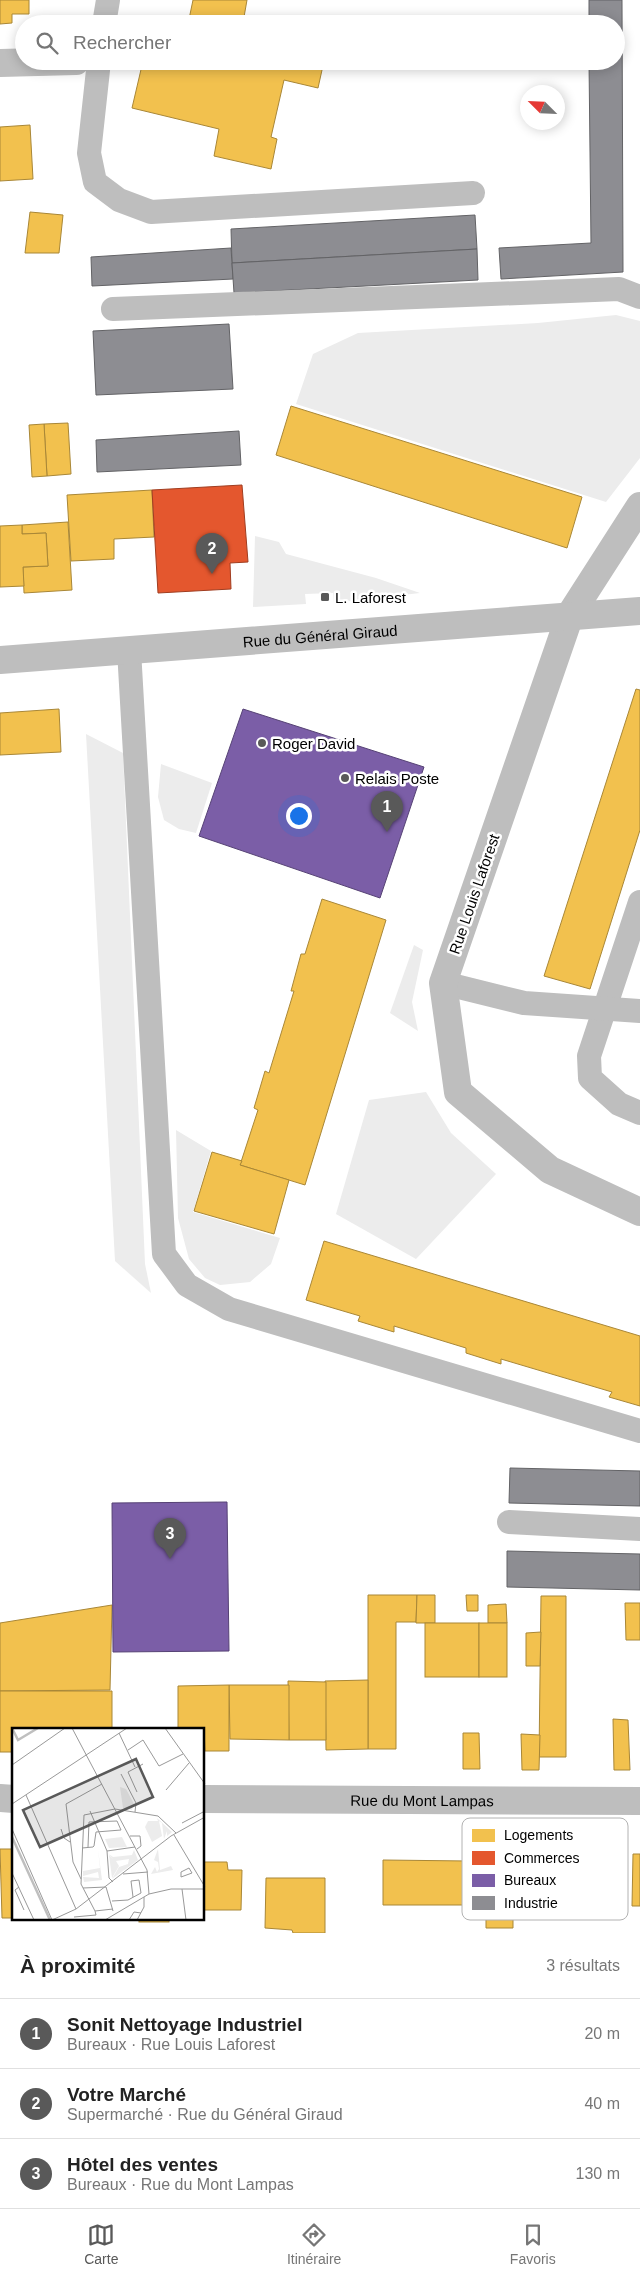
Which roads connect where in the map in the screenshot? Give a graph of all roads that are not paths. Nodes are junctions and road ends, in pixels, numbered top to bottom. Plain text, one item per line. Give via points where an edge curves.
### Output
1 (108, 0) edge
2 (106, 15) edge
3 (0, 63) edge
4 (15, 63) edge
5 (97, 70) edge
6 (474, 193) dead end
7 (640, 297) edge
8 (113, 309) dead end
9 (640, 506) edge
10 (640, 611) edge
11 (570, 615) junction
12 (129, 650) junction
13 (0, 660) edge
14 (640, 902) edge
15 (444, 983) junction
16 (605, 1008) junction
17 (640, 1011) edge
18 (640, 1114) edge
19 (640, 1212) edge
20 (640, 1431) edge
21 (509, 1522) dead end
22 (640, 1529) edge
23 (205, 1799) edge
24 (640, 1801) edge

1 - 2 lane
3 - 4 street
5 - 6 lane via 89,153 95,182 119,200 151,212
7 - 8 lane via 620,289
9 - 11 street, Rue Louis Laforest
10 - 11 street, Rue du Général Giraud
11 - 12 street, Rue du Général Giraud
11 - 15 street, Rue Louis Laforest
12 - 13 street, Rue du Général Giraud
12 - 20 lane via 164,1254 188,1285 230,1309
14 - 16 lane
15 - 16 lane via 524,1003
15 - 19 street, Rue Louis Laforest via 458,1092 550,1170
16 - 17 lane
16 - 18 lane via 588,1056 590,1078 619,1104
21 - 22 lane
23 - 24 street, Rue du Mont Lampas

